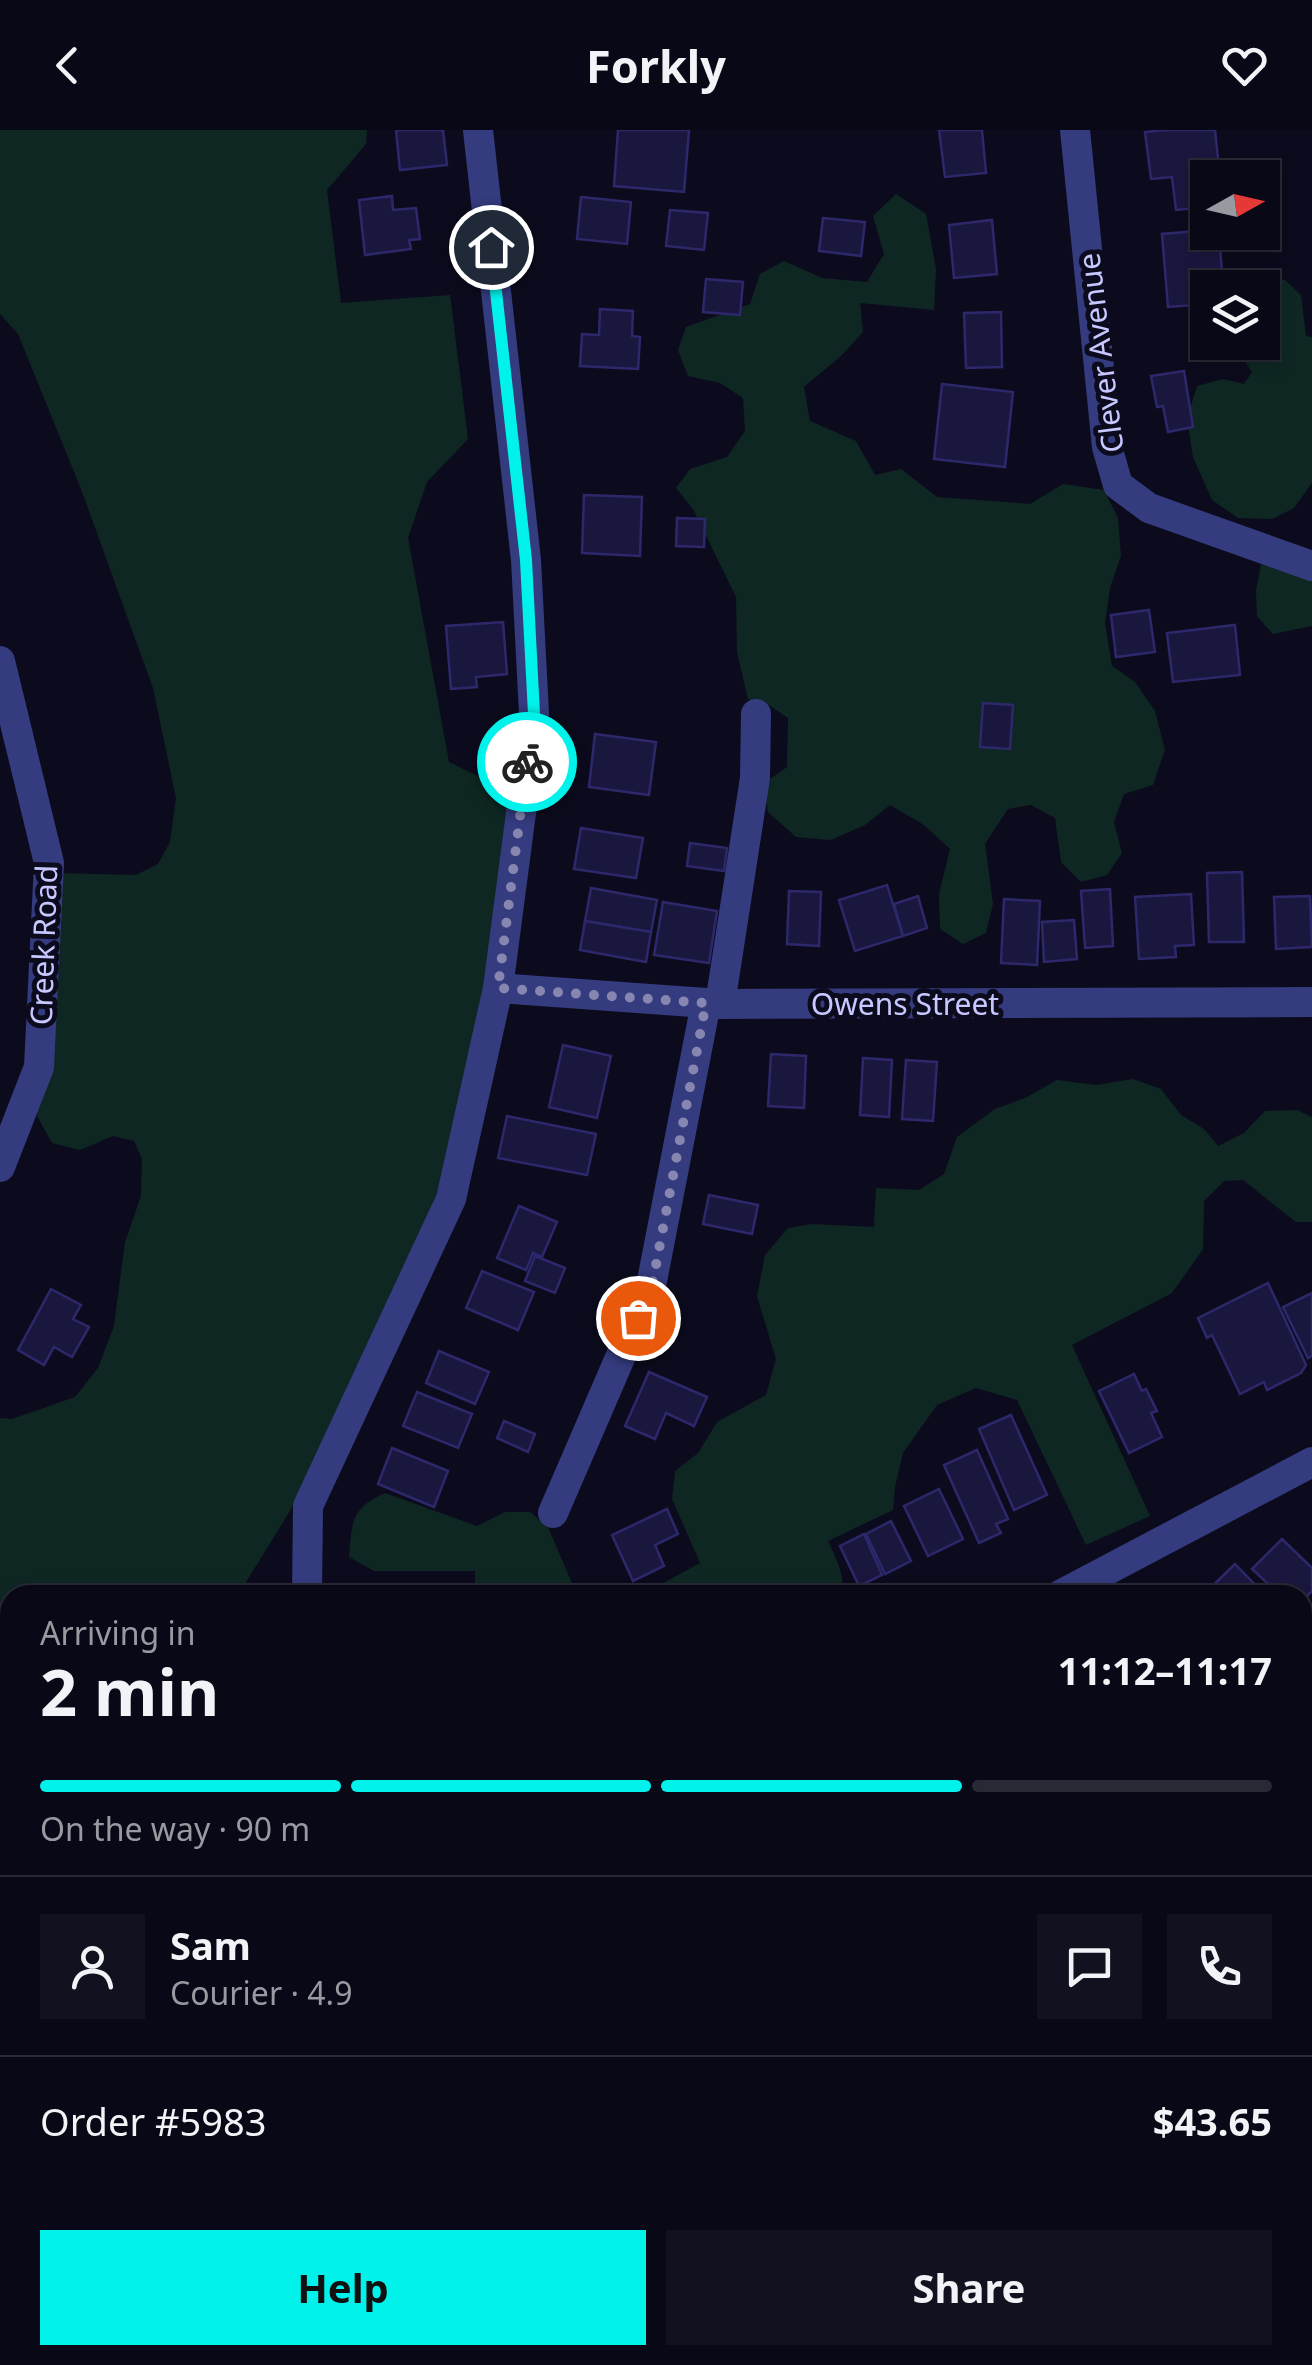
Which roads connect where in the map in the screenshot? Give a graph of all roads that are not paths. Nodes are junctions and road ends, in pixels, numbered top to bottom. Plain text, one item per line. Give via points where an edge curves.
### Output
1 (478, 130) edge
2 (1076, 130) edge
3 (1312, 566) edge
4 (0, 661) edge
5 (756, 714) dead end
6 (498, 988) junction
7 (1312, 1002) edge
8 (713, 1003) junction
9 (0, 1167) edge
10 (1312, 1462) edge
11 (553, 1513) dead end
12 (307, 1585) edge
13 (1079, 1585) edge

1 - 6 street via 526,560 534,714
2 - 3 street, Clever Avenue via 1107,447 1118,485 1149,508
4 - 9 street, Creek Road via 49,863 39,1067
5 - 8 street via 755,778
6 - 8 street, Owens Street
6 - 12 street via 452,1199 308,1506
7 - 8 street, Owens Street
8 - 11 street via 652,1286
10 - 13 street

